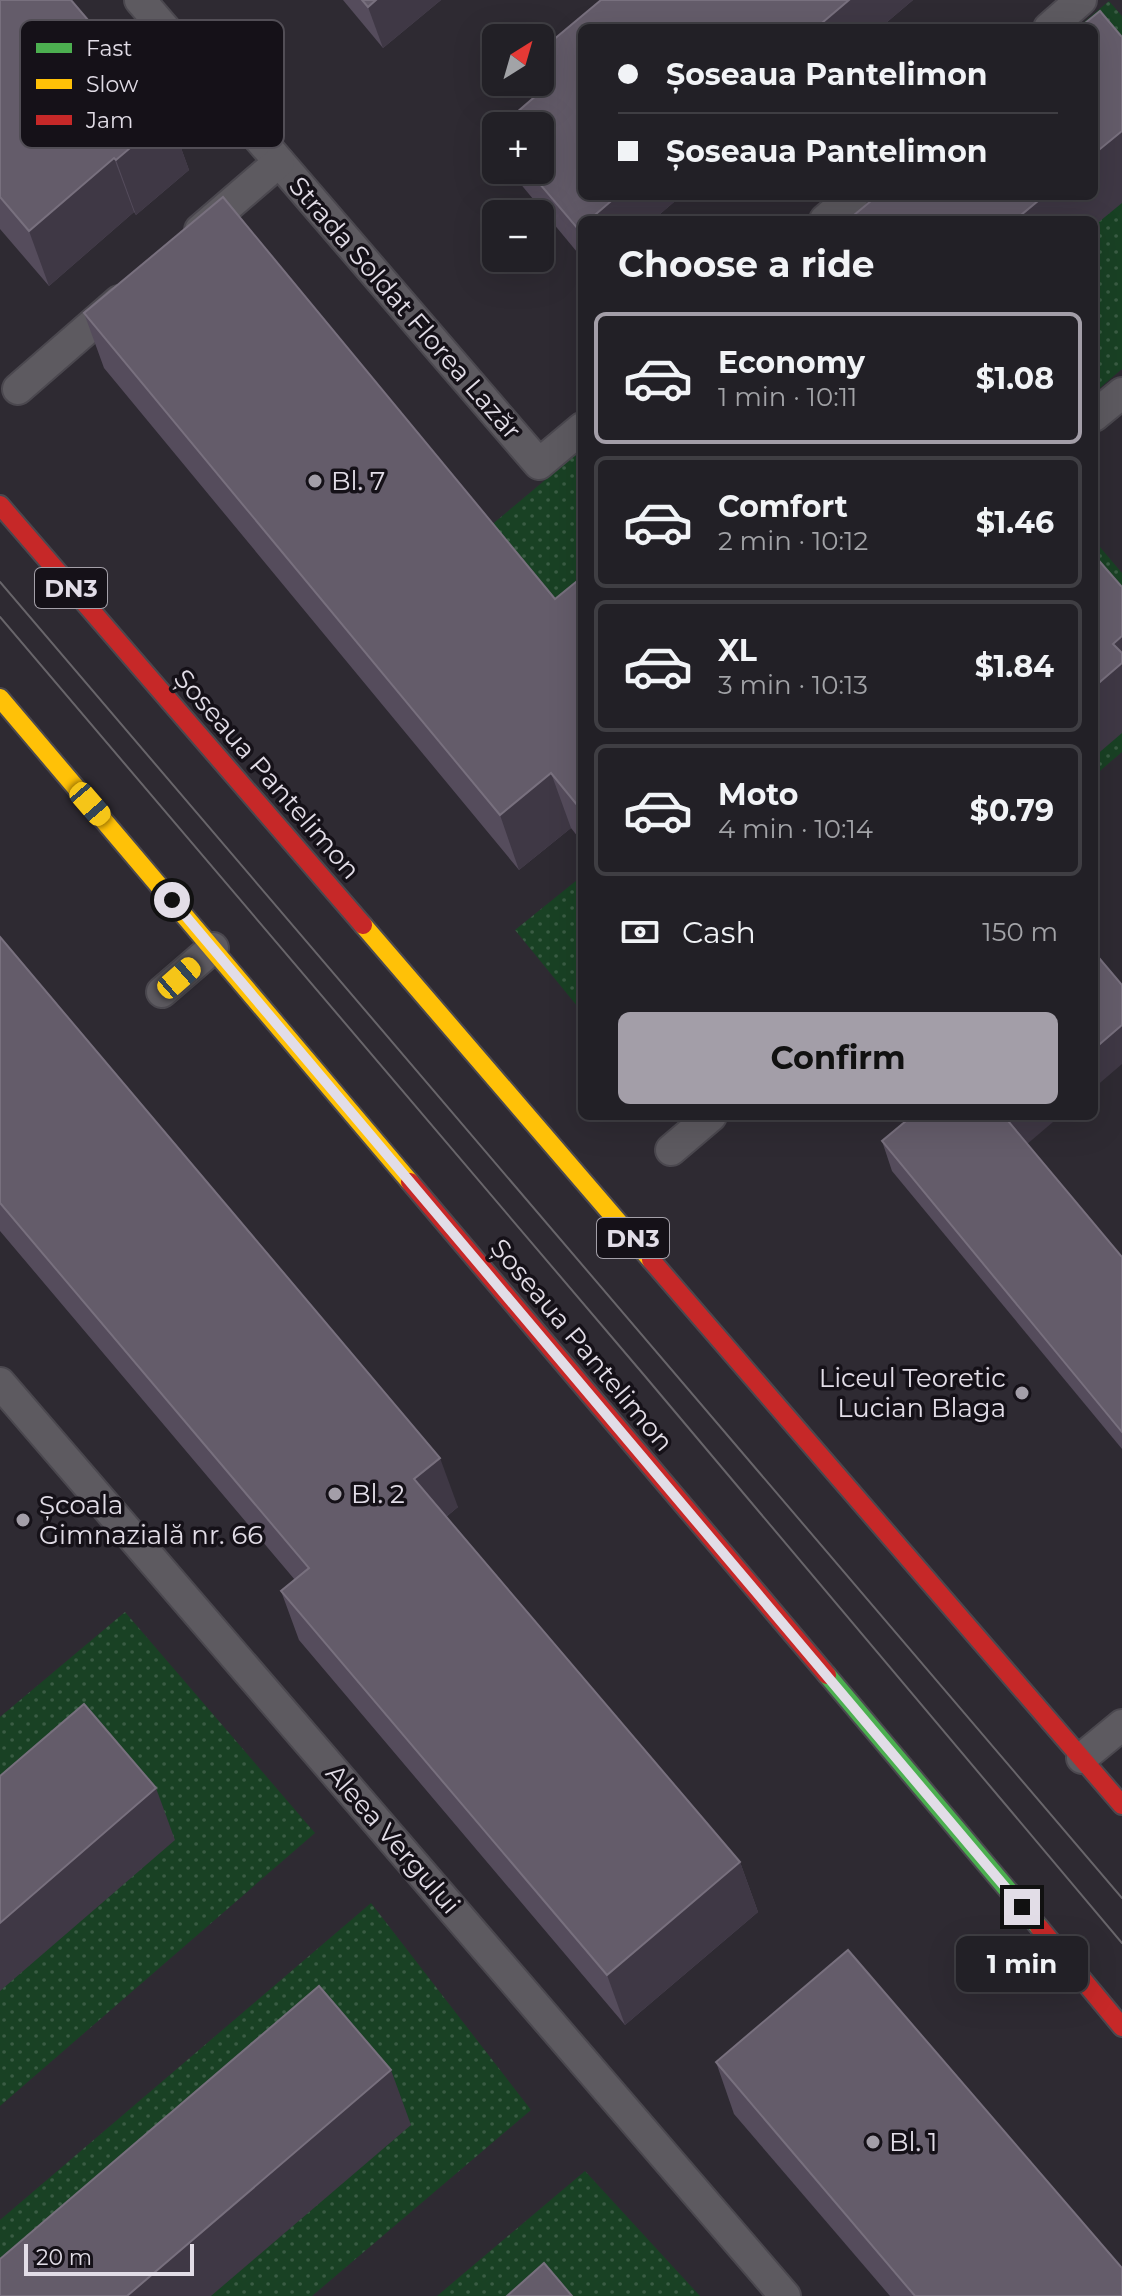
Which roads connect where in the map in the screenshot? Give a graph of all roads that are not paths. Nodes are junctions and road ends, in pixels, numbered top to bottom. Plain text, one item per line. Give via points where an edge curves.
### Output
1 (140, 0) edge
2 (1081, 0) edge
3 (157, 20) edge
4 (1054, 24) edge
5 (267, 148) edge
6 (279, 162) junction
7 (848, 200) edge
8 (830, 216) edge
9 (176, 251) edge
10 (142, 281) edge
11 (18, 389) dead end
12 (1122, 393) edge
13 (1098, 413) edge
14 (578, 431) edge
15 (0, 505) edge
16 (0, 698) edge
17 (213, 948) junction
18 (162, 992) dead end
19 (706, 1120) edge
20 (671, 1150) dead end
21 (0, 1383) edge
22 (1122, 1725) edge
23 (1082, 1758) junction
24 (1122, 1805) edge
25 (1122, 2027) edge
26 (785, 2296) edge

1 - 3 lane, Strada Soldat Florea Lazăr
2 - 4 lane
5 - 6 lane, Strada Soldat Florea Lazăr
6 - 9 lane
6 - 14 lane, Strada Soldat Florea Lazăr via 539,464
7 - 8 lane
10 - 11 lane
12 - 13 lane
15 - 23 main road, Șoseaua Pantelimon / DN3
16 - 17 main road, Șoseaua Pantelimon
17 - 18 lane
17 - 25 main road, Șoseaua Pantelimon
19 - 20 lane
21 - 26 lane, Aleea Vergului
22 - 23 lane
23 - 24 main road, Șoseaua Pantelimon / DN3

